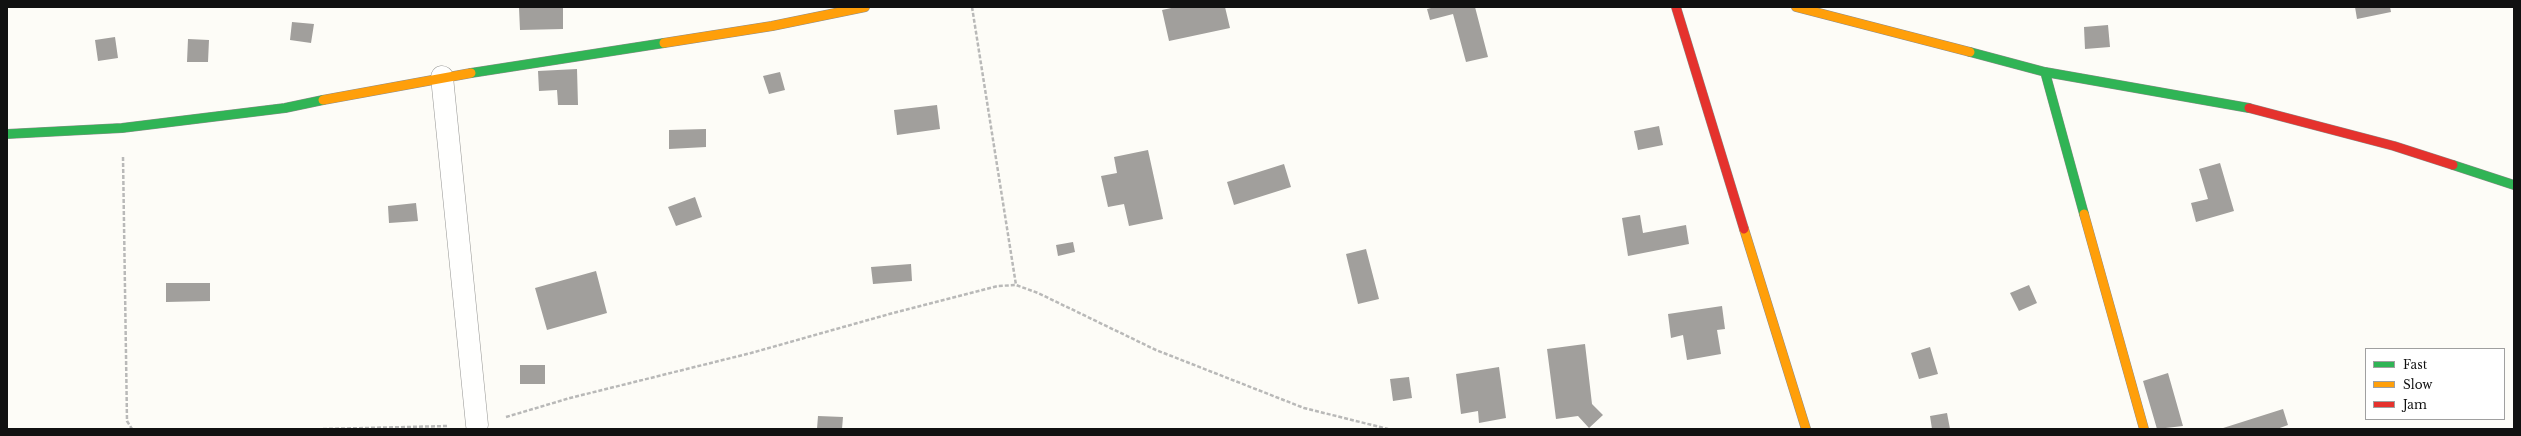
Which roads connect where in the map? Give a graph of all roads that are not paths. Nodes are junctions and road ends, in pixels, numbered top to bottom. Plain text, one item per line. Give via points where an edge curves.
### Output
1 (865, 7) edge
2 (1676, 7) edge
3 (1796, 7) edge
4 (2045, 72) junction
5 (442, 77) junction
6 (7, 134) edge
7 (2514, 185) edge
8 (477, 425) road end
9 (1806, 429) edge
10 (2144, 429) edge

1 - 5 street via 772,26
2 - 9 street
3 - 4 street
4 - 7 street via 2236,105 2394,146
4 - 10 street
5 - 6 street via 285,108 122,128
5 - 8 street

